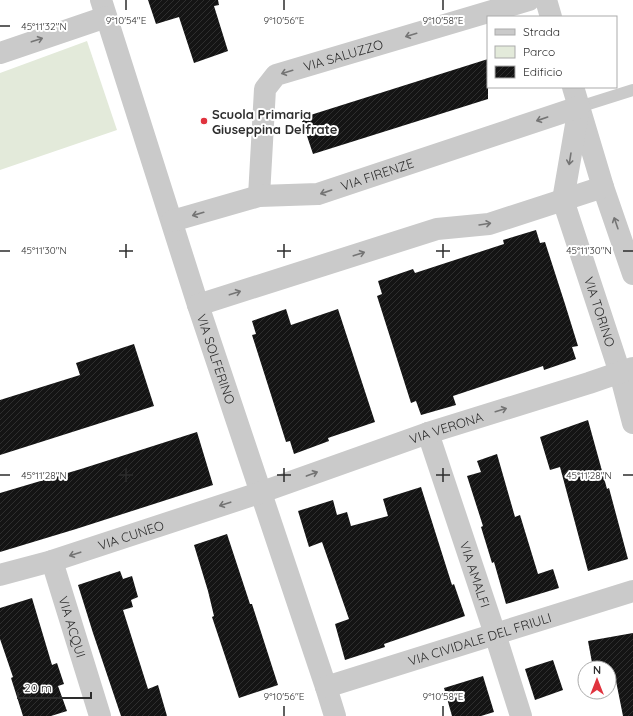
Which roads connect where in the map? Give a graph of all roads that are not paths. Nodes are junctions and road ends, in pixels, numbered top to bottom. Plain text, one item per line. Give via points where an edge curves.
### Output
1 (529, 0) edge
2 (546, 0) edge
3 (103, 9) edge
4 (551, 16) edge
5 (0, 53) edge
6 (633, 90) edge
7 (576, 97) edge
8 (604, 187) junction
9 (259, 196) junction
10 (563, 200) junction
11 (172, 222) junction
12 (633, 274) edge
13 (198, 305) junction
14 (626, 371) edge
15 (633, 423) edge
16 (428, 433) junction
17 (262, 492) junction
18 (52, 561) junction
19 (0, 575) edge
20 (633, 591) edge
21 (495, 634) junction
22 (326, 687) junction
23 (100, 716) edge
24 (335, 716) edge
25 (521, 716) edge

1 -> 9 street, VIA SALUZZO via 276,75 265,89
2 - 4 street
5 -> 3 street
3 - 11 street, VIA SOLFERINO
6 - 7 lane
7 - 8 street
7 -> 9 street, VIA FIRENZE via 318,194
7 -> 10 street, VIA TORINO
8 - 10 street
12 -> 8 street
9 -> 11 street, VIA FIRENZE
13 -> 10 street via 437,229 489,224
10 - 14 street, VIA TORINO
11 - 13 street, VIA SOLFERINO
13 - 17 street, VIA SOLFERINO
14 - 15 street, VIA TORINO
16 -> 14 street, VIA VERONA
17 -> 16 street, VIA VERONA
16 - 21 street, VIA AMALFI
17 -> 18 street, VIA CUNEO
17 - 22 street, VIA SOLFERINO
18 - 19 street, VIA CUNEO
18 - 23 street, VIA ACQUI
20 - 21 street, VIA CIVIDALE DEL FRIULI
21 - 22 street, VIA CIVIDALE DEL FRIULI
21 - 25 street, VIA AMALFI
22 - 24 street, VIA SOLFERINO

